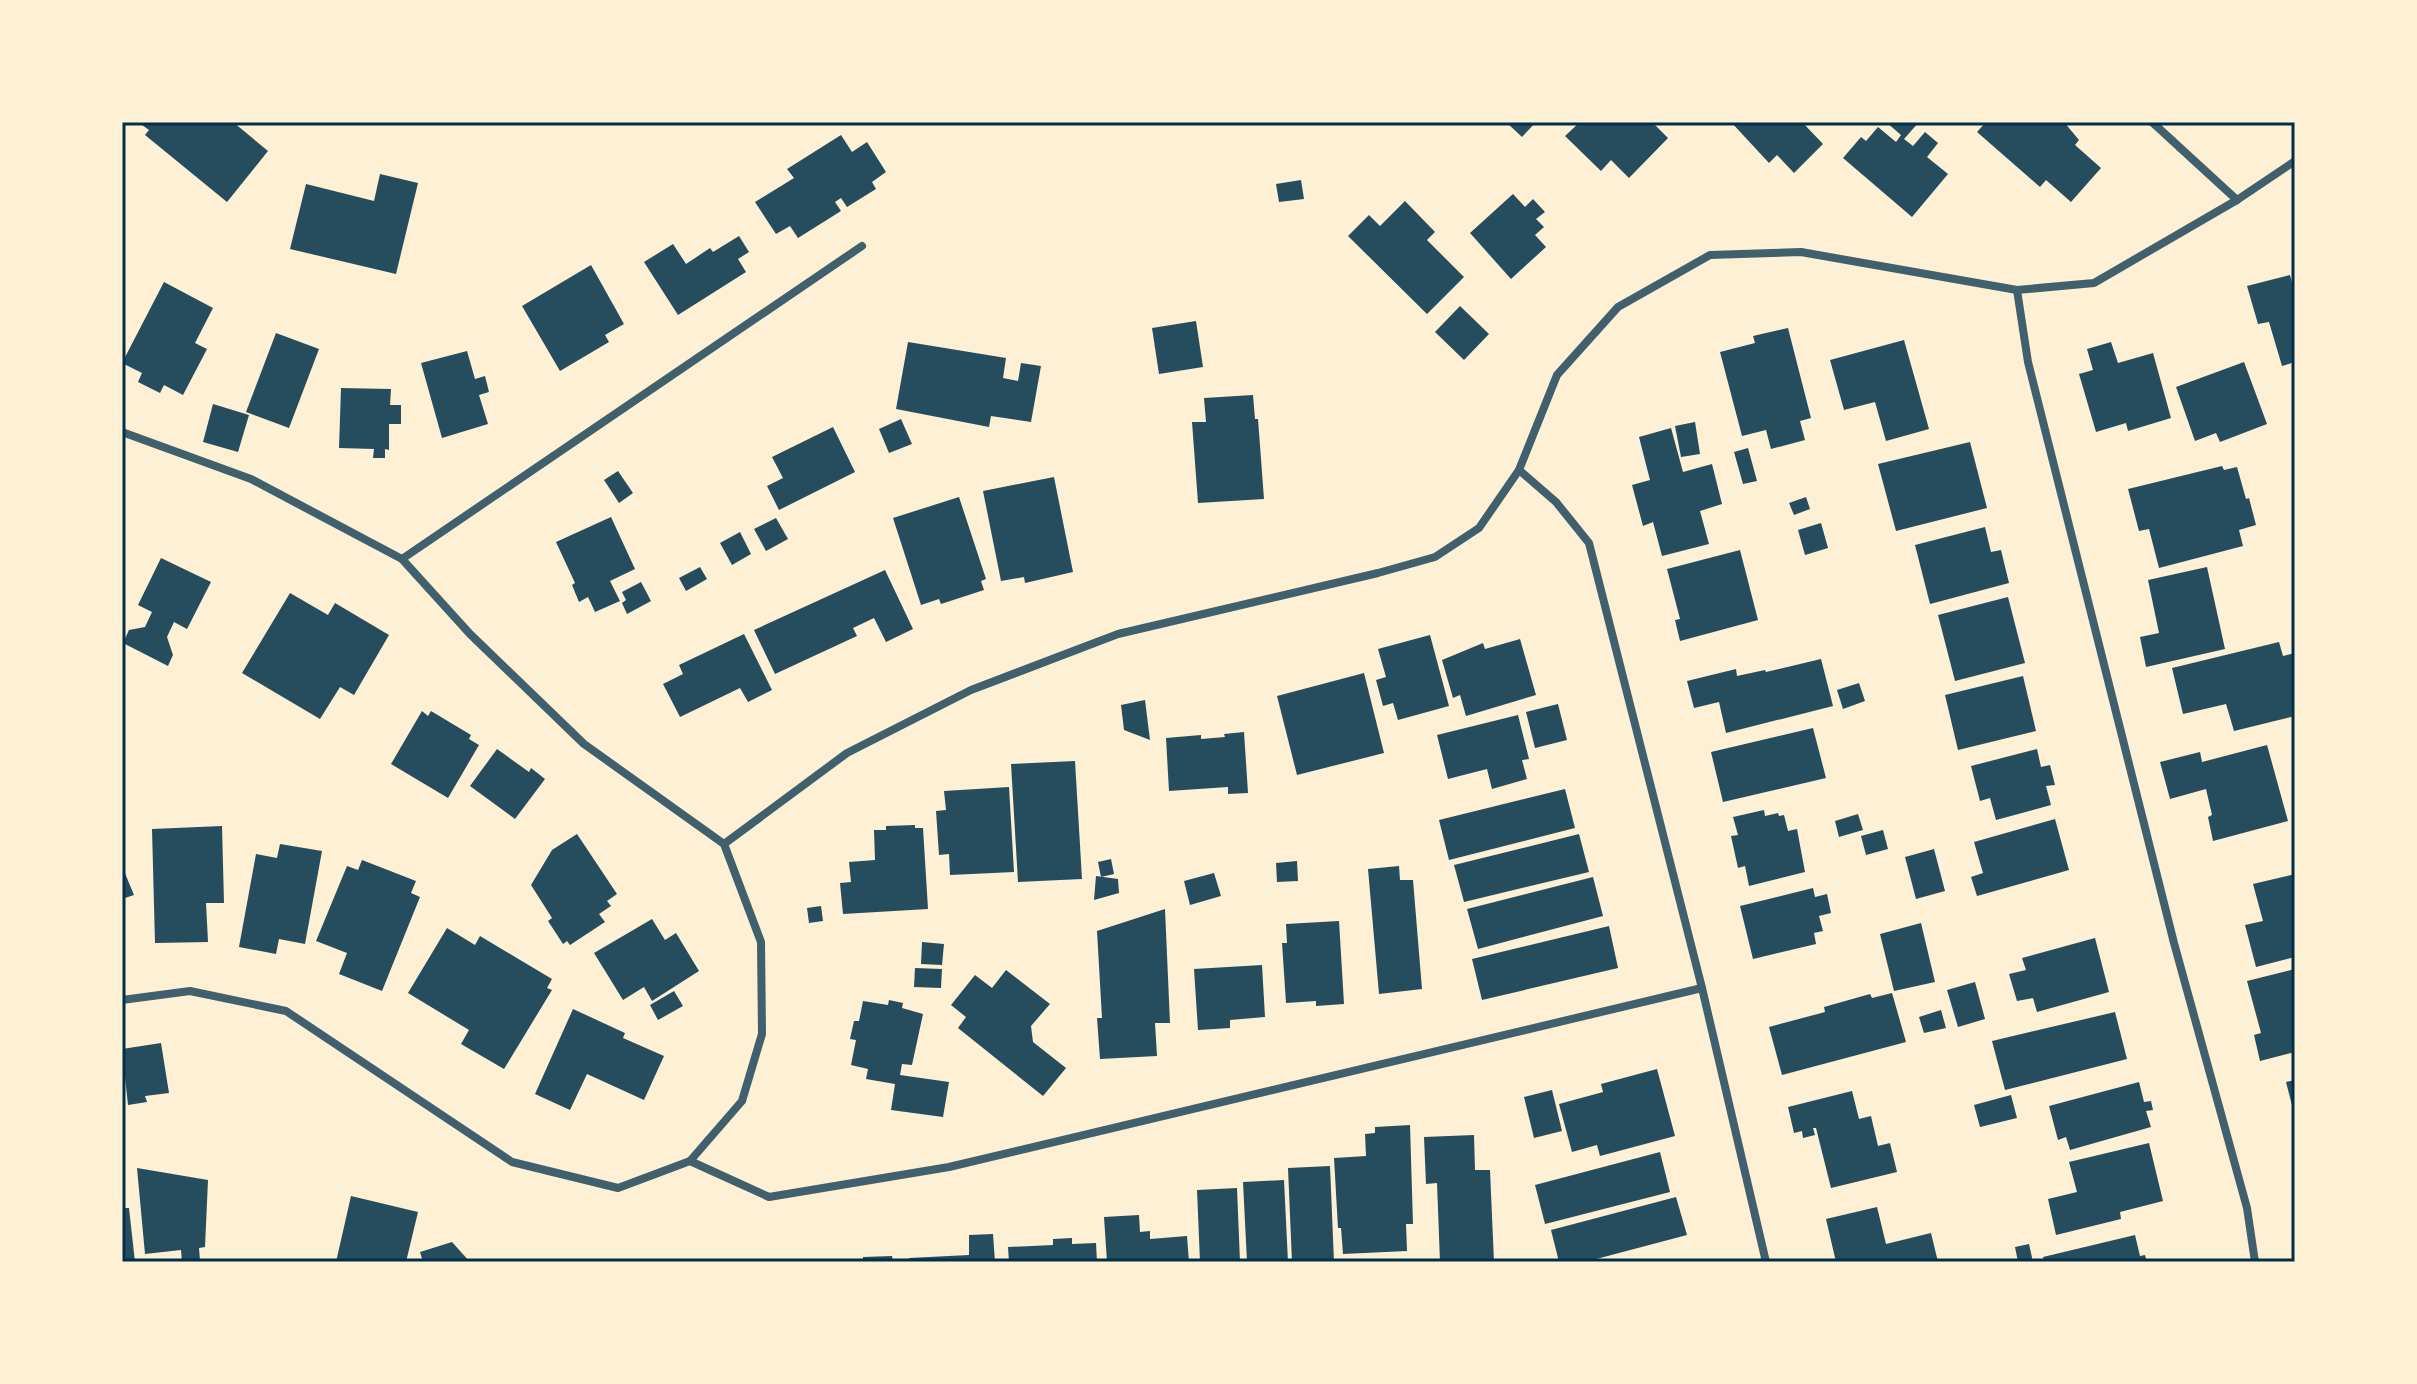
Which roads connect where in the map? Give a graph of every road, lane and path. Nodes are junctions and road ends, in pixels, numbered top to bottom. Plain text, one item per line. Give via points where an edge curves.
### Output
1 (2152, 122) edge
2 (2295, 161) edge
3 (2237, 200) junction
4 (862, 246) dead end
5 (2017, 290) junction
6 (122, 432) edge
7 (1519, 470) junction
8 (402, 559) junction
9 (724, 844) junction
10 (1702, 988) junction
11 (122, 1000) edge
12 (690, 1161) junction
13 (1766, 1262) edge
14 (2255, 1262) edge

1 - 3 street
2 - 3 street
3 - 5 street via 2094,283
4 - 8 street
5 - 7 street via 1801,252 1710,255 1618,307 1557,375
5 - 14 street via 2028,362 2174,943 2247,1208
6 - 8 street via 251,479
7 - 9 street via 1479,528 1435,557 1118,634 971,690 847,753
7 - 10 street via 1556,502 1589,543
8 - 9 street via 470,634 584,744
9 - 12 street via 761,942 762,1034 742,1101
10 - 12 street via 949,1167 769,1197
10 - 13 street
11 - 12 street via 190,991 286,1011 512,1162 618,1188

